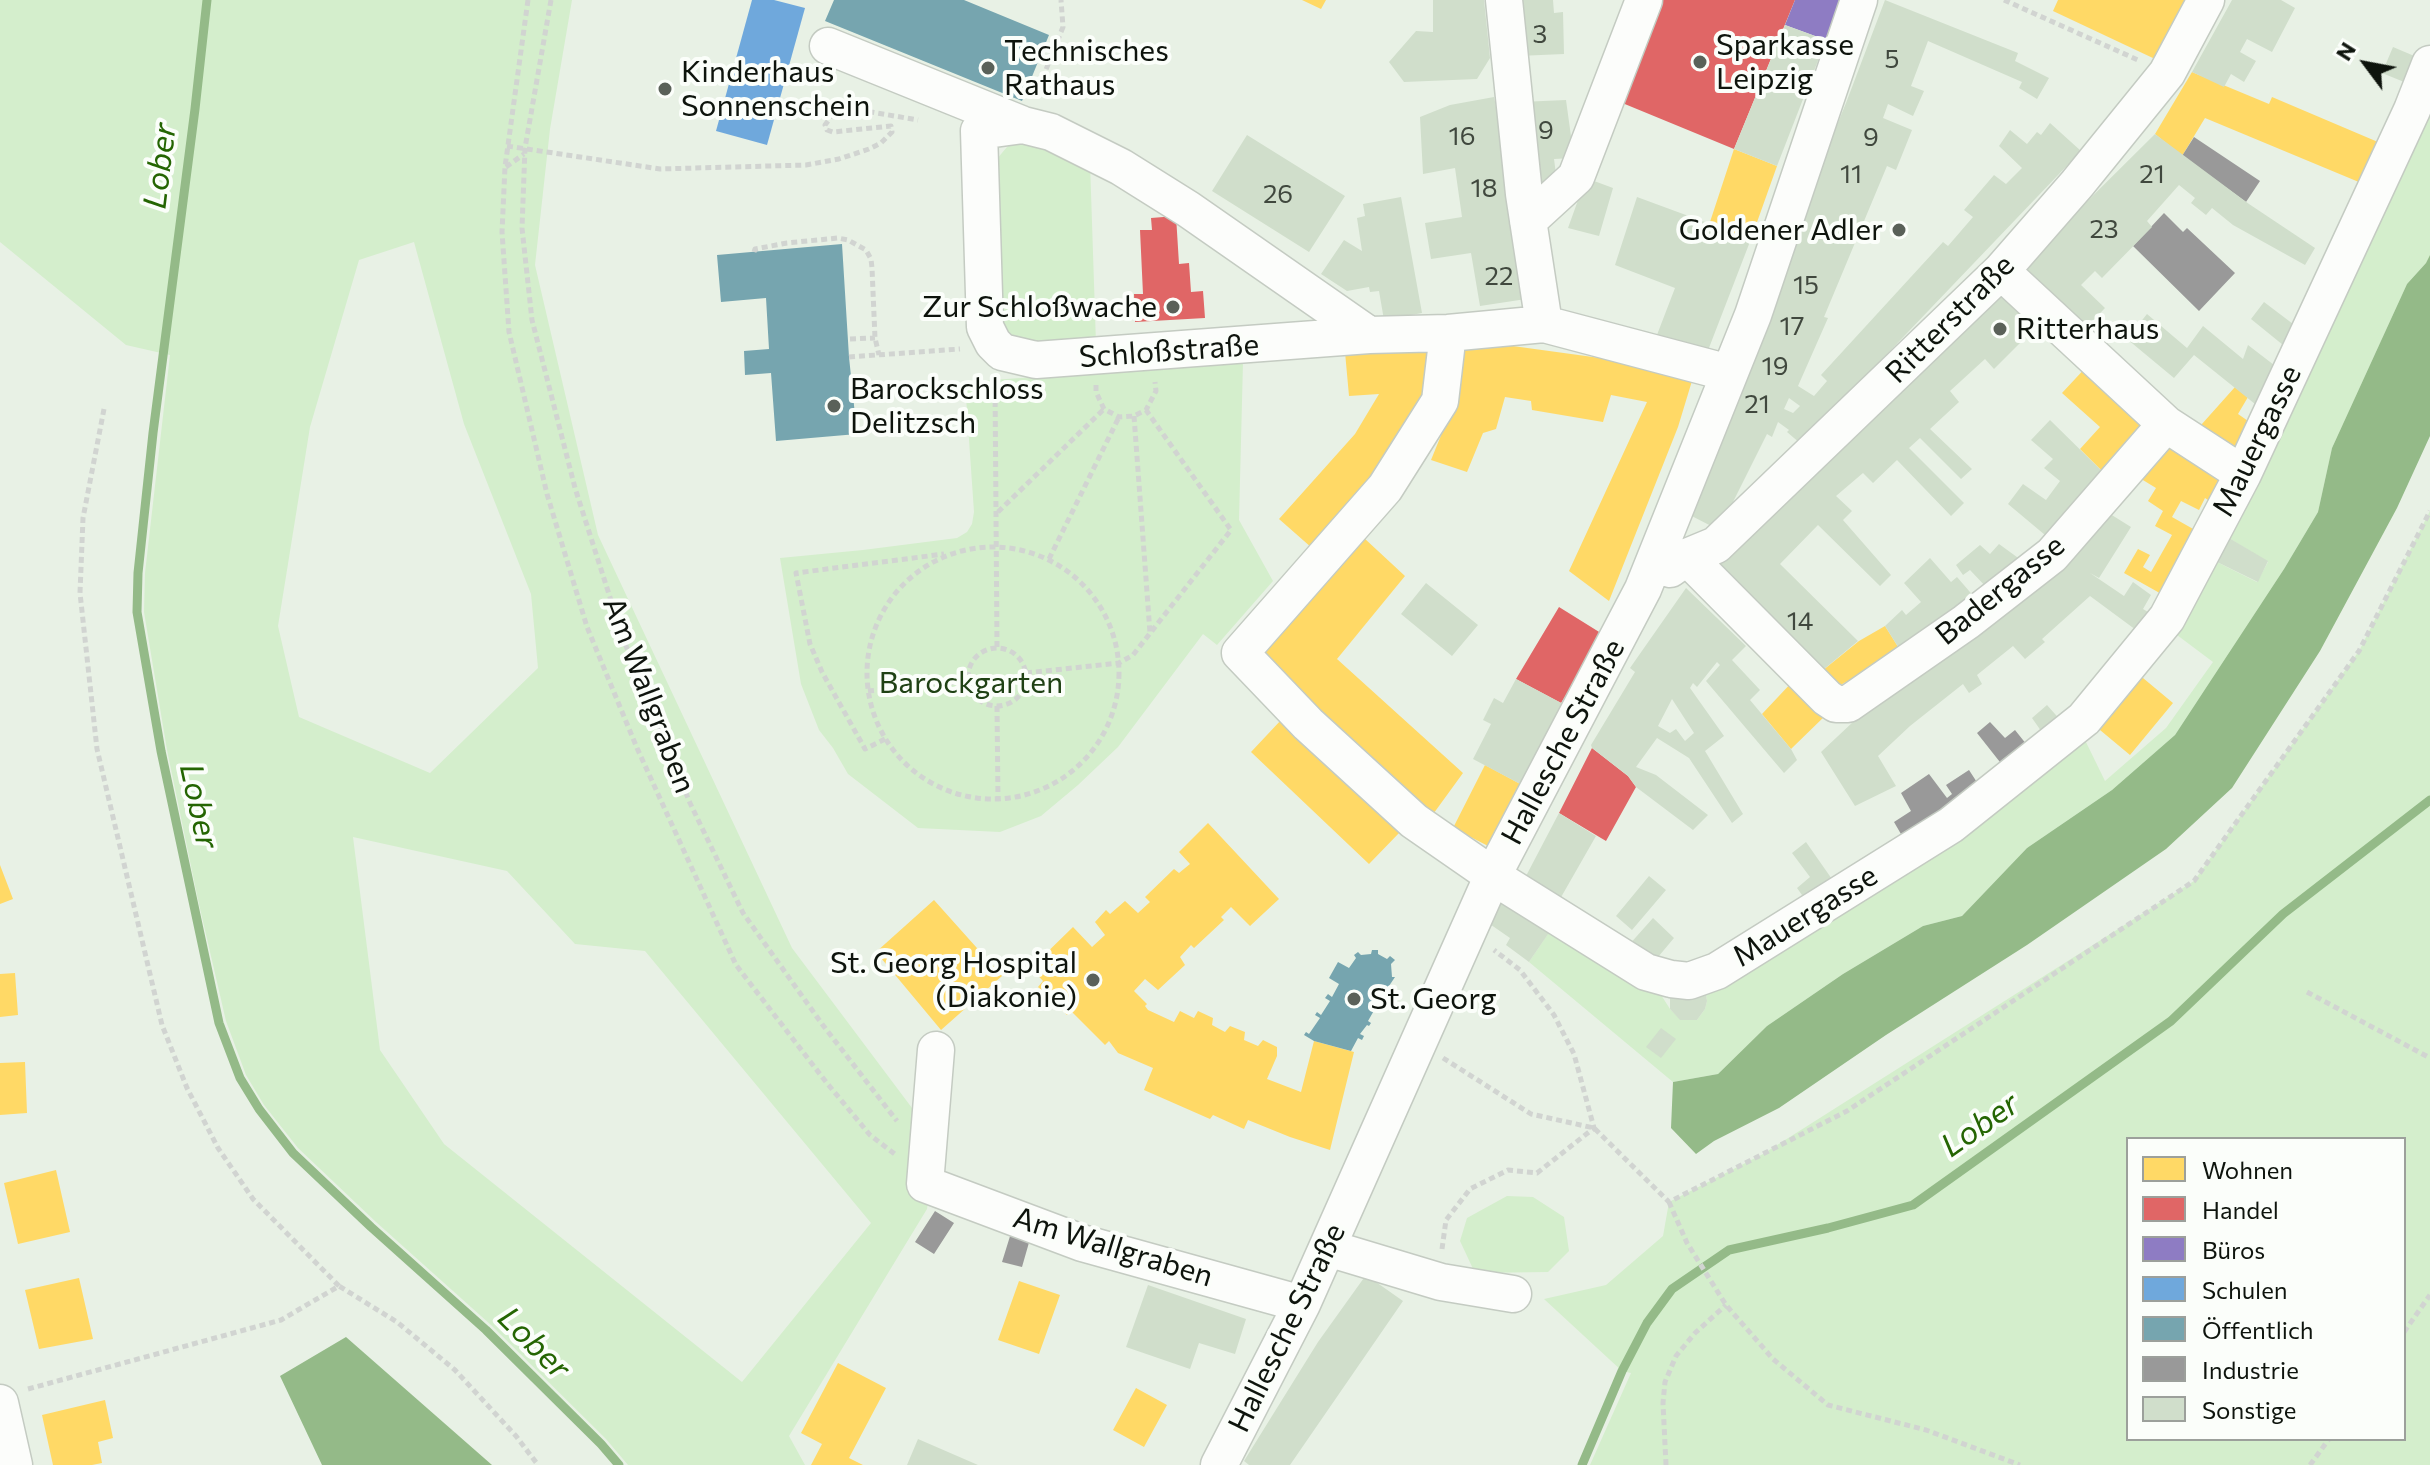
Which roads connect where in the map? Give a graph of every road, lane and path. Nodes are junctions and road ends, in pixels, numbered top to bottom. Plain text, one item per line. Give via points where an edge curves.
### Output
1 (528, 0) edge
2 (551, 0) edge
3 (1061, 0) edge
4 (1504, 0) edge
5 (1644, 0) edge
6 (1859, 0) edge
7 (2004, 0) edge
8 (2206, 0) edge
9 (828, 46) dead end
10 (2430, 64) edge
11 (2167, 73) junction
12 (928, 122) dead end
13 (1023, 125) junction
14 (507, 146) junction
15 (525, 151) junction
16 (505, 167) junction
17 (1528, 221) junction
18 (754, 252) dead end
19 (2001, 271) junction
20 (1544, 324) junction
21 (1448, 333) junction
22 (1369, 335) junction
23 (875, 338) junction
24 (850, 339) dead end
25 (962, 349) dead end
26 (1002, 352) junction
27 (1152, 353) junction
28 (879, 355) junction
29 (849, 357) dead end
30 (1093, 357) junction
31 (1729, 373) junction
32 (104, 409) dead end
33 (1104, 409) junction
34 (1146, 410) junction
35 (1134, 416) junction
36 (1119, 417) junction
37 (2166, 424) junction
38 (2243, 474) junction
39 (2430, 511) edge
40 (997, 513) junction
41 (996, 547) junction
42 (953, 553) junction
43 (1687, 557) junction
44 (1049, 559) junction
45 (1643, 589) junction
46 (1150, 634) junction
47 (997, 648) junction
48 (1119, 663) junction
49 (1026, 673) junction
50 (968, 681) junction
51 (868, 691) junction
52 (997, 706) junction
53 (885, 739) junction
54 (998, 800) junction
55 (1493, 875) junction
56 (1487, 945) dead end
57 (2307, 992) dead end
58 (1419, 1042) junction
59 (936, 1050) dead end
60 (2430, 1058) edge
61 (900, 1126) dead end
62 (1594, 1128) junction
63 (925, 1184) junction
64 (1669, 1202) junction
65 (1328, 1248) junction
66 (1441, 1282) junction
67 (339, 1286) junction
68 (1513, 1294) dead end
69 (2430, 1295) edge
70 (1302, 1304) junction
71 (1726, 1305) junction
72 (2406, 1329) edge
73 (7, 1425) edge
74 (2328, 1441) edge
75 (538, 1465) edge
76 (1219, 1465) edge
77 (1666, 1465) edge
78 (2020, 1465) edge
79 (2310, 1465) edge

1 - 14 path
2 - 15 path, Am Wallgraben
3 - 13 path via 1063,27
4 - 17 street
5 - 17 street via 1576,177
6 - 31 street, Hallesche Straße
7 - 11 path
8 - 11 street, Ritterstraße
9 - 13 street
10 - 38 street, Mauergasse
11 - 19 street, Ritterstraße
12 - 15 path via 871,112 833,114 825,125 833,132 891,126 892,132 869,149 806,165 660,169
13 - 22 street via 1051,132 1121,167
13 - 26 street via 979,131 985,327
14 - 15 path
14 - 16 path
15 - 16 path
15 - 61 path, Am Wallgraben via 522,228 532,320 575,488 624,641 690,803 743,913
16 - 63 path via 502,232 509,332 547,494 587,627 736,965 870,1135
17 - 20 street
18 - 23 path via 838,238 859,245 871,259
19 - 37 street
19 - 43 street, Ritterstraße via 1716,545
20 - 21 street, Schloßstraße
20 - 31 street, Schloßstraße
21 - 22 street, Schloßstraße
21 - 55 street, Mauergasse via 1440,401 1385,488 1240,653 1414,821
22 - 27 street, Schloßstraße
23 - 24 path
23 - 28 path
25 - 28 path
26 - 30 street, Schloßstraße via 1036,360
26 - 40 path via 995,380
27 - 30 street, Schloßstraße
27 - 34 path via 1156,391
28 - 29 path
30 - 33 path via 1096,392
31 - 45 street, Hallesche Straße
32 - 67 path via 83,518 80,593 97,749 162,1025 218,1148 253,1199
33 - 36 path
33 - 40 path
34 - 35 path
34 - 46 path via 1231,530
35 - 36 path
35 - 46 path
36 - 44 path
37 - 38 street
37 - 43 street, Badergasse via 2052,555 1848,704 1827,698
38 - 55 street, Mauergasse via 2167,618 2084,719 1951,825 1717,971 1689,981 1646,972
39 - 64 path via 2359,651 2194,881 1847,1111
40 - 41 path
41 - 42 path
41 - 44 path
41 - 47 path
42 - 51 path via 922,569 886,607 868,656
42 - 53 path via 796,573 810,644 822,672 865,749
43 - 45 street, Ritterstraße
44 - 48 path via 1092,595 1111,627
45 - 55 street, Hallesche Straße
46 - 48 path
47 - 49 path via 1016,655
47 - 50 path via 975,658
48 - 49 path
48 - 54 path via 1111,718 1081,764 1051,786
49 - 52 path via 1018,696
50 - 51 path
50 - 52 path via 978,699
51 - 53 path
52 - 54 path
53 - 54 path via 925,780 960,796
55 - 58 street, Hallesche Straße
56 - 62 path via 1520,970 1554,1015 1574,1054
57 - 60 path
58 - 62 path via 1531,1114
58 - 65 street, Hallesche Straße
59 - 63 street
62 - 64 path
62 - 66 path via 1537,1173 1508,1170 1470,1189 1446,1220
63 - 70 street, Am Wallgraben via 1082,1243
64 - 71 path via 1687,1243
65 - 66 street
65 - 70 street, Hallesche Straße
66 - 68 street
67 - 73 path via 281,1320
67 - 75 path via 397,1322 455,1370
69 - 72 path
70 - 76 street, Hallesche Straße
71 - 77 path via 1676,1356 1665,1382
71 - 78 path via 1773,1359 1828,1405 1926,1430
74 - 79 path

